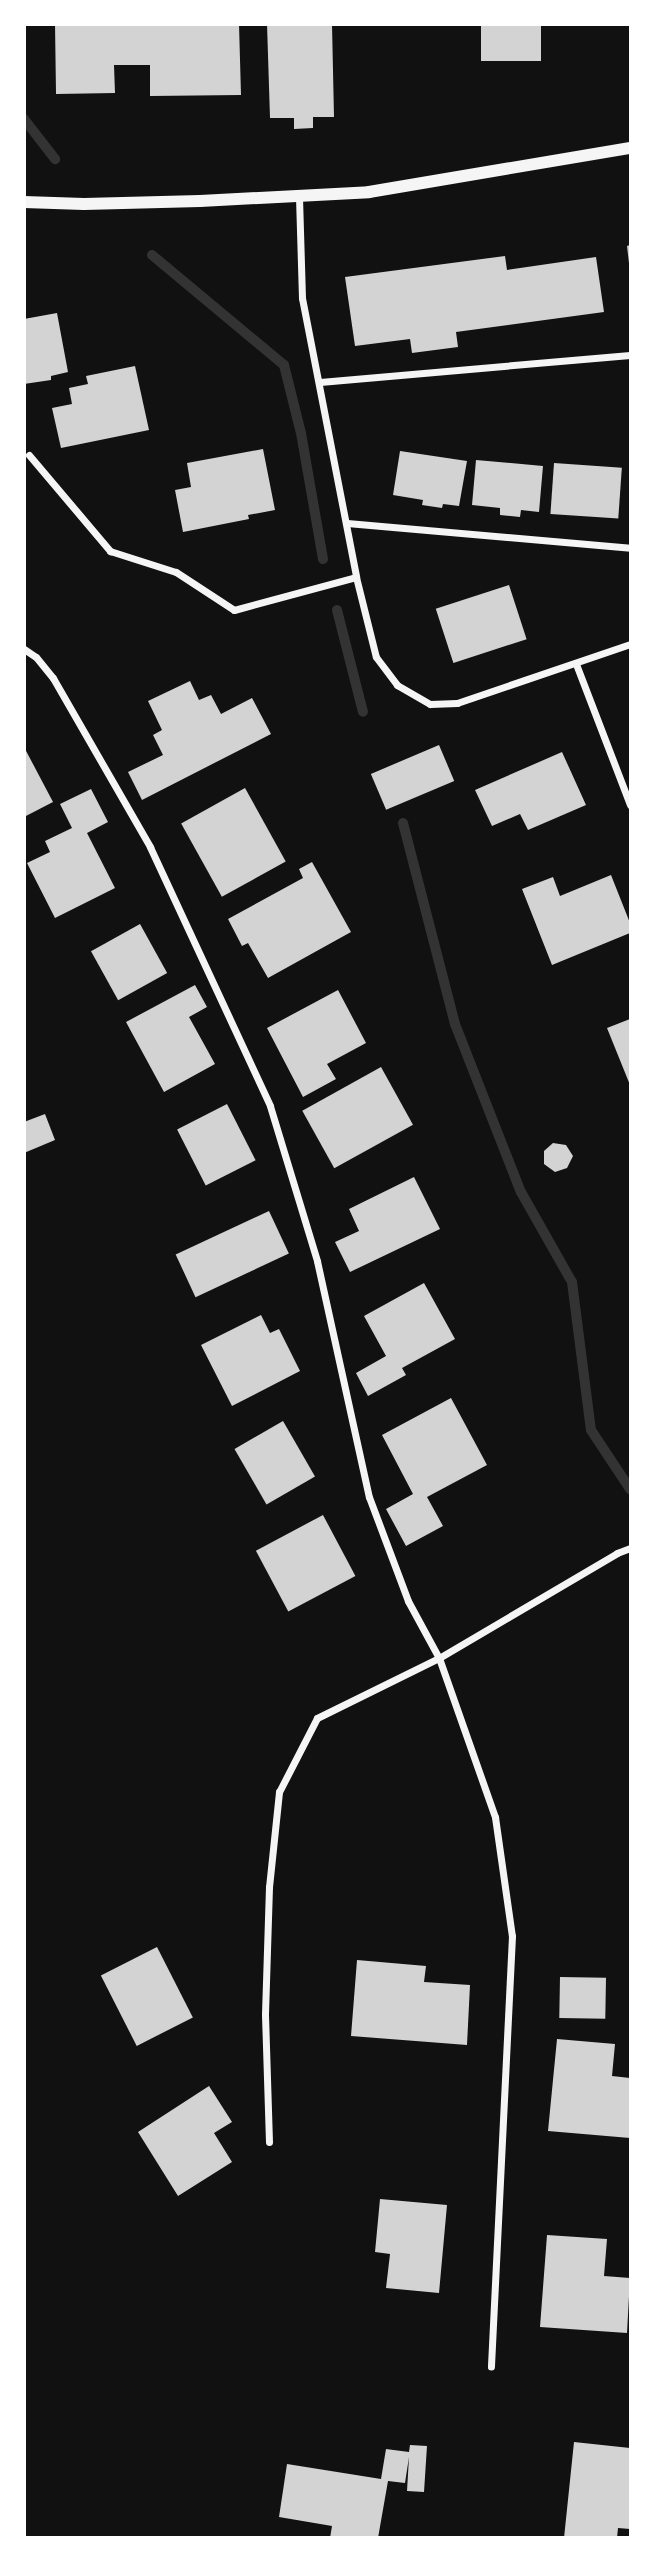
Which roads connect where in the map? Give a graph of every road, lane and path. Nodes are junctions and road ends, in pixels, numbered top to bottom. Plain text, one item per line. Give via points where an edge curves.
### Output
1 (631, 148) edge
2 (299, 197) junction
3 (24, 202) edge
4 (631, 355) edge
5 (320, 382) junction
6 (29, 455) dead end
7 (346, 523) junction
8 (631, 548) edge
9 (356, 577) junction
10 (631, 644) edge
11 (24, 649) edge
12 (576, 664) junction
13 (631, 805) edge
14 (631, 1548) edge
15 (439, 1658) junction
16 (269, 2142) dead end
17 (491, 2366) dead end

1 - 2 street via 369,191
2 - 3 street via 84,205
2 - 5 street via 302,298
4 - 5 street
5 - 7 street
6 - 9 street via 110,551 176,572 234,610
7 - 8 street
7 - 9 street
9 - 12 street via 376,657 397,685 429,704 457,703
10 - 12 street
11 - 15 street via 53,678 150,847 270,1106 317,1261 369,1497 408,1601
12 - 13 street
14 - 15 street
15 - 16 street via 317,1718 279,1792 269,1887 265,2001
15 - 17 street via 495,1818 512,1936

